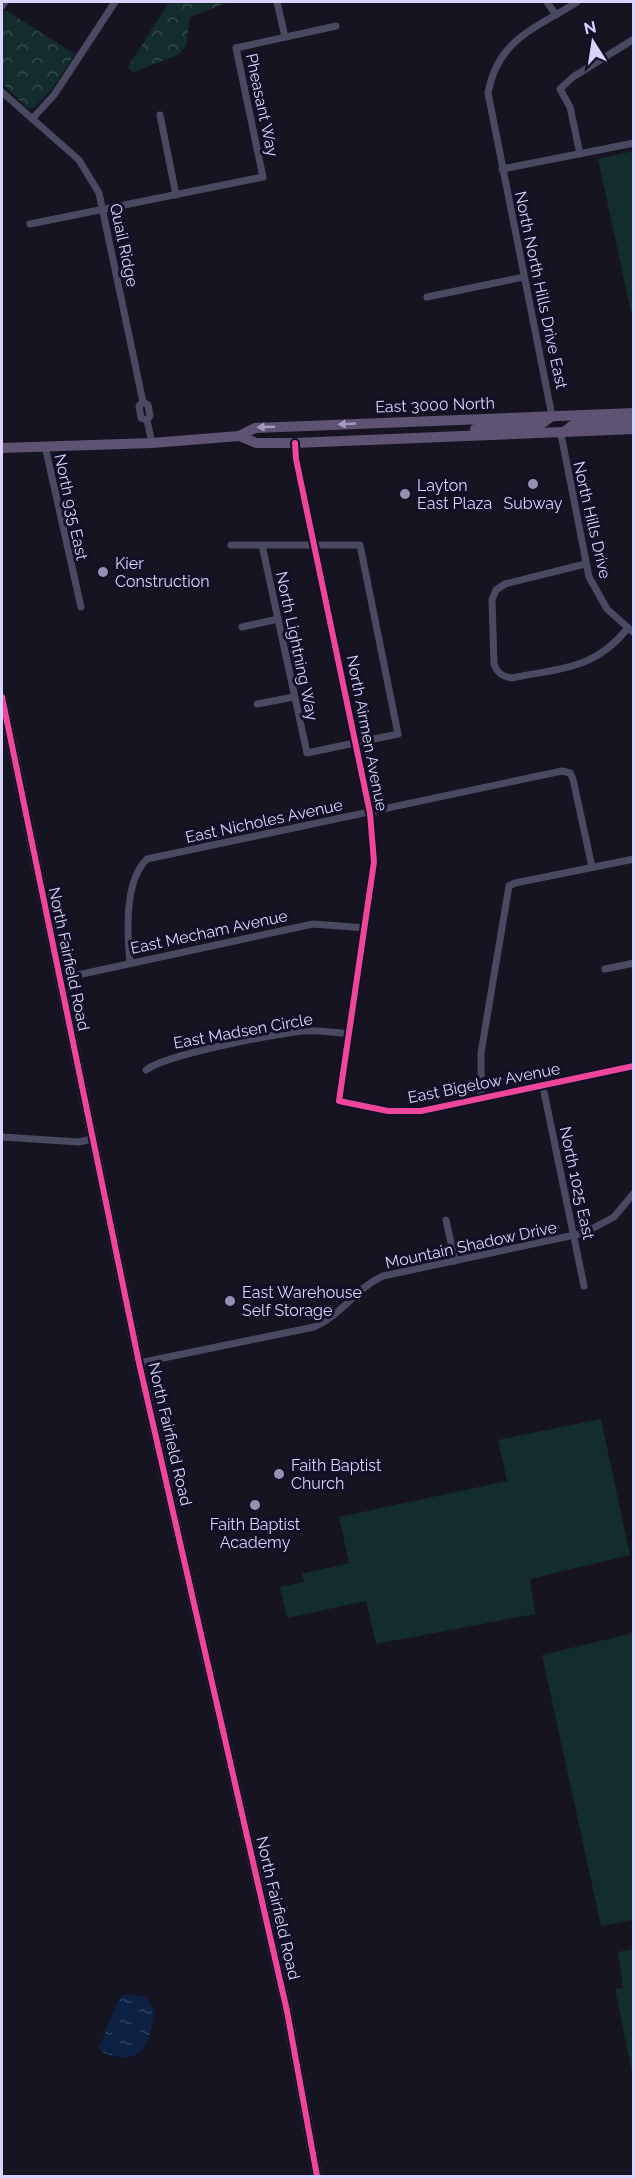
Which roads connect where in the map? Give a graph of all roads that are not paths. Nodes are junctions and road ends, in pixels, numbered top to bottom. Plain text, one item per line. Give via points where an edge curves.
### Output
1 (5, 2) edge
2 (115, 2) edge
3 (277, 2) edge
4 (548, 2) edge
5 (577, 2) edge
6 (2, 6) edge
7 (556, 15) junction
8 (336, 26) dead end
9 (285, 37) junction
10 (633, 39) edge
11 (2, 92) edge
12 (160, 115) dead end
13 (32, 119) junction
14 (633, 143) edge
15 (580, 154) junction
16 (502, 169) junction
17 (176, 195) junction
18 (103, 210) junction
19 (30, 224) dead end
20 (524, 277) junction
21 (427, 297) dead end
22 (633, 413) edge
23 (552, 416) junction
24 (633, 422) edge
25 (633, 429) edge
26 (561, 434) junction
27 (239, 436) junction
28 (386, 439) junction
29 (152, 443) junction
30 (295, 443) junction
31 (45, 446) junction
32 (2, 448) edge
33 (231, 544) dead end
34 (262, 545) junction
35 (314, 546) junction
36 (585, 564) junction
37 (81, 607) dead end
38 (278, 619) junction
39 (242, 627) dead end
40 (630, 631) edge
41 (2, 697) edge
42 (294, 697) junction
43 (257, 704) dead end
44 (356, 742) junction
45 (370, 813) junction
46 (633, 859) edge
47 (592, 867) junction
48 (366, 928) junction
49 (130, 962) junction
50 (633, 963) edge
51 (605, 969) dead end
52 (59, 979) junction
53 (349, 1034) junction
54 (633, 1066) edge
55 (146, 1070) dead end
56 (543, 1087) junction
57 (481, 1098) junction
58 (339, 1101) joint
59 (2, 1137) edge
60 (92, 1139) junction
61 (633, 1193) edge
62 (446, 1220) dead end
63 (574, 1236) junction
64 (455, 1261) junction
65 (584, 1286) dead end
66 (139, 1363) junction
67 (318, 2176) edge

1 - 6 street
2 - 13 street via 54,94
3 - 9 street
4 - 7 street
5 - 7 street
7 - 16 street, North North Hills Drive East via 510,44 492,70 488,93
8 - 9 street, Pheasant Way
9 - 17 street, Pheasant Way via 236,48 263,177
10 - 15 street via 560,89 570,107
11 - 13 street, Quail Ridge
12 - 17 street
13 - 18 street, Quail Ridge via 79,160 92,178
14 - 15 street
15 - 16 street
16 - 20 street, North North Hills Drive East
17 - 18 street, Pheasant Way
18 - 19 street, Pheasant Way
18 - 29 street, Quail Ridge via 143,402 148,405
20 - 21 street
20 - 23 street, North North Hills Drive East
22 - 23 main road, East 3000 North
23 -> 27 main road, East 3000 North via 255,428
23 - 28 main road via 540,425 404,432
24 - 26 main road via 573,425
25 - 26 main road, East 3000 North
26 - 28 main road, East 3000 North
26 - 36 street, North Hills Drive
27 - 29 main road, East 3000 North
27 - 30 main road, East 3000 North via 256,443
28 - 30 main road, East 3000 North
29 - 31 main road, East 3000 North
30 - 35 street, North Airmen Avenue
31 - 32 main road, East 3000 North
31 - 37 street, North 935 East
33 - 34 street
34 - 35 street
34 - 38 street, North Lightning Way
35 - 44 street, North Airmen Avenue
35 - 44 street via 360,545 398,734
36 - 40 street, North Hills Drive via 600,600
36 - 40 street via 505,584 496,590 492,600 494,664 502,676 512,678 590,662
38 - 39 street
38 - 42 street, North Lightning Way
41 - 52 main road, North Fairfield Road
42 - 43 street
42 - 44 street, North Lightning Way via 307,753
44 - 45 street, North Airmen Avenue
45 - 47 street, East Nicholes Avenue via 562,771 570,773
45 - 48 street, North Airmen Avenue via 374,862
45 - 49 street, East Nicholes Avenue via 147,859 127,913
46 - 47 street
47 - 57 street via 509,886 481,1053
48 - 49 street, East Mecham Avenue via 313,924
48 - 53 street, North Airmen Avenue
49 - 52 street, East Mecham Avenue
50 - 51 street
52 - 60 main road, North Fairfield Road
53 - 55 street, East Madsen Circle via 296,1032 165,1059
53 - 58 street, North Airmen Avenue
54 - 56 street, East Bigelow Avenue
56 - 57 street, East Bigelow Avenue
56 - 63 street, North 1025 East
57 - 58 street, East Bigelow Avenue via 400,1113
59 - 60 street via 79,1142
60 - 66 main road, North Fairfield Road
61 - 63 street, Mountain Shadow Drive via 604,1225
62 - 64 street
63 - 64 street, Mountain Shadow Drive
63 - 65 street, North 1025 East
64 - 66 street, Mountain Shadow Drive via 372,1281 330,1320 314,1327
66 - 67 main road, North Fairfield Road via 285,2001

